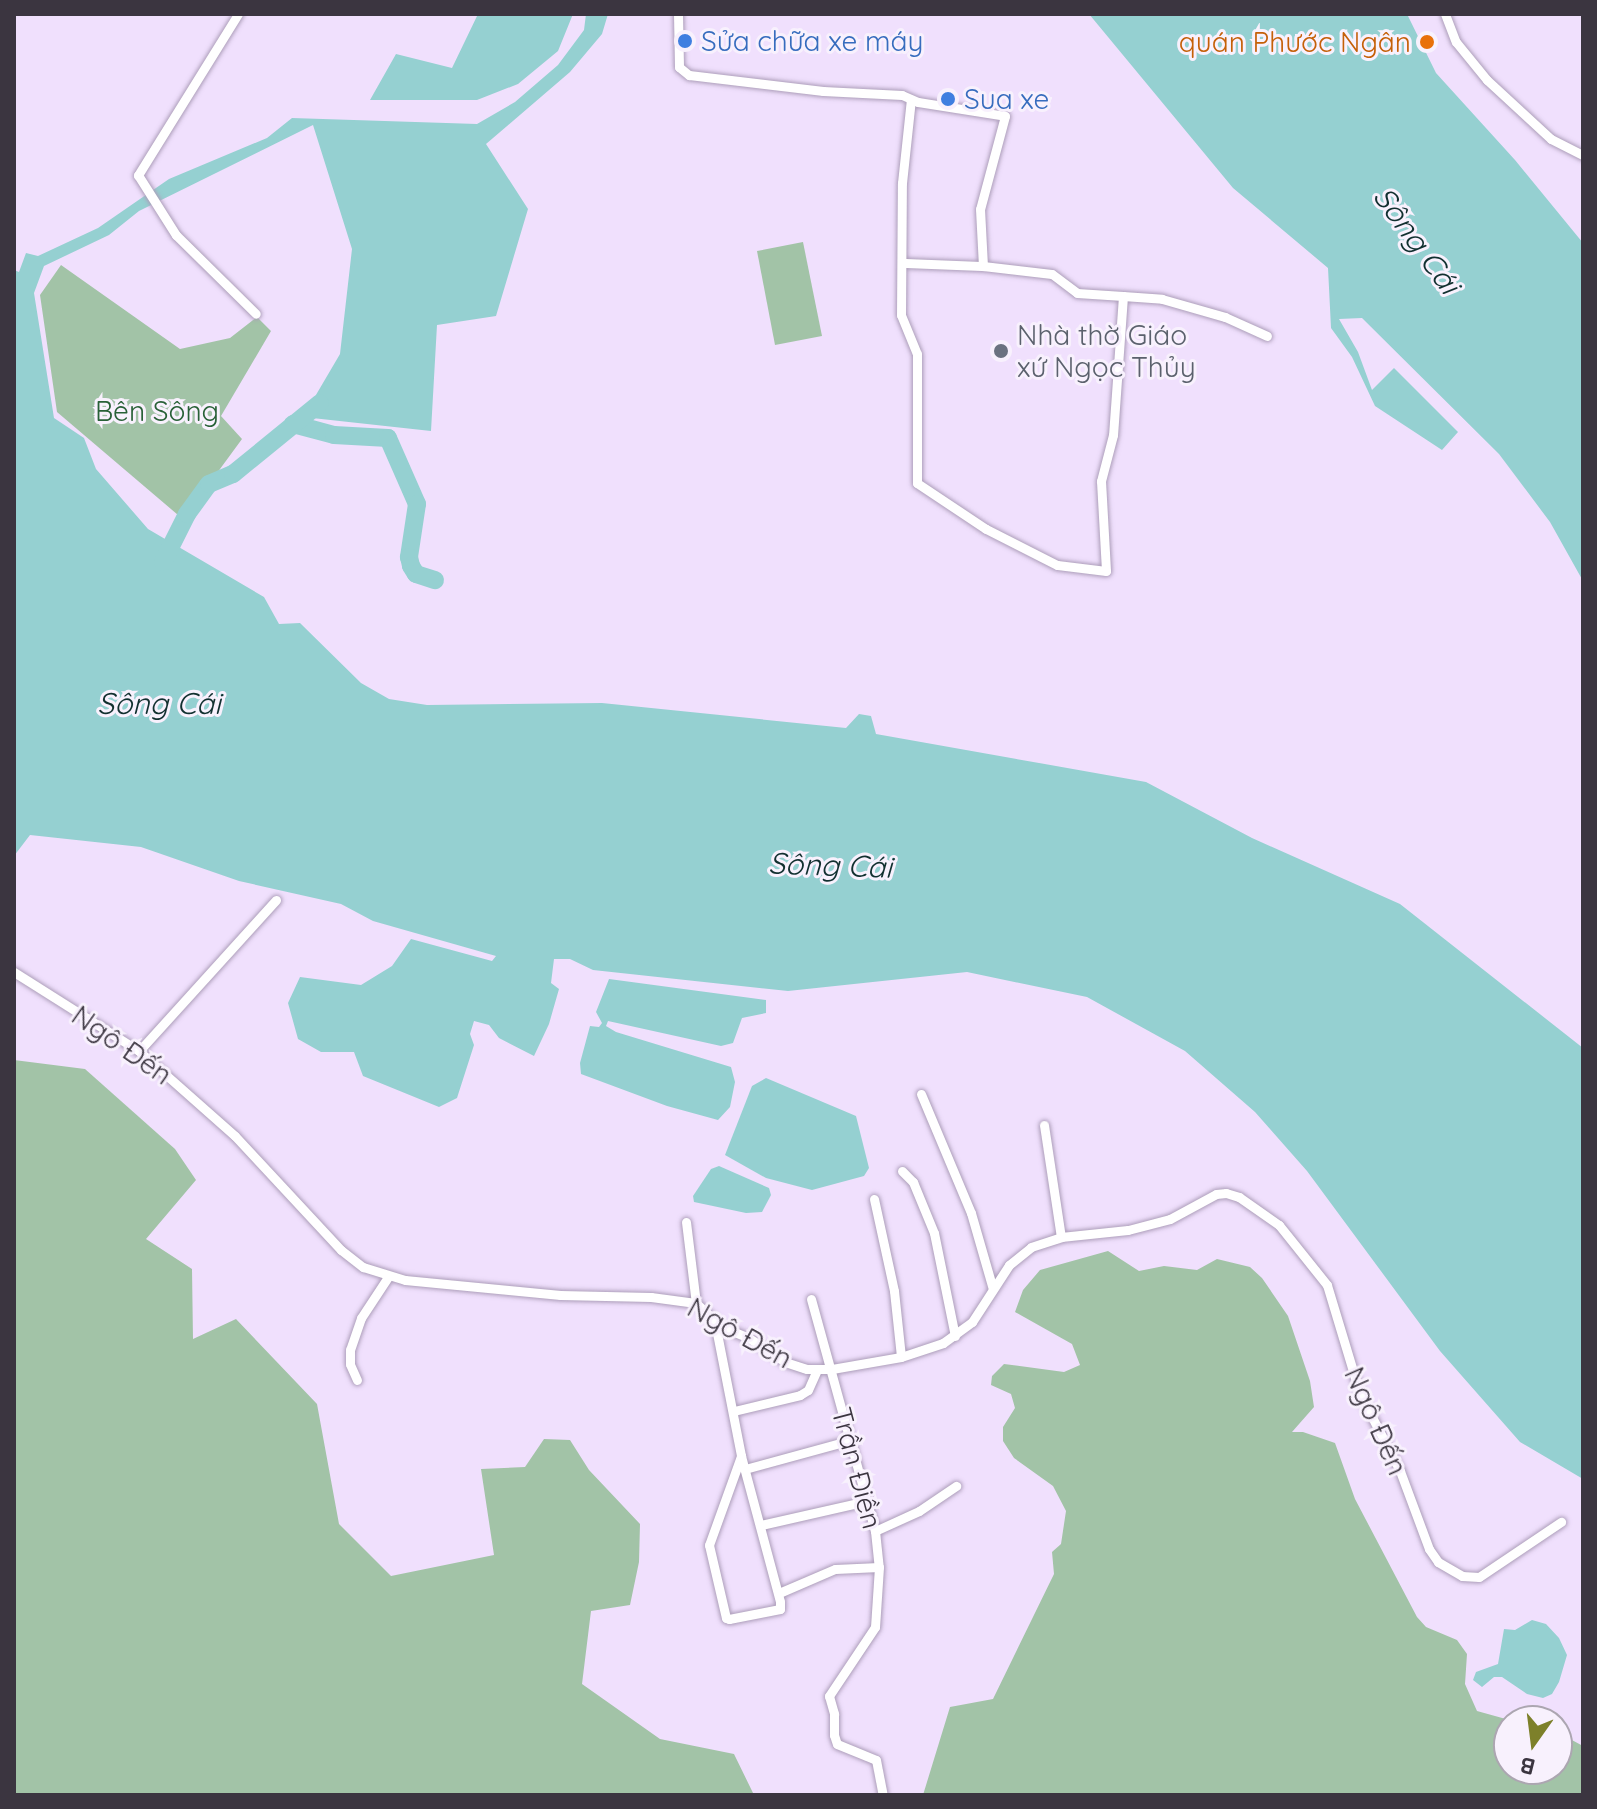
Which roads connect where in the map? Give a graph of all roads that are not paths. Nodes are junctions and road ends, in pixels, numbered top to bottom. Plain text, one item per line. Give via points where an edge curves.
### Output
1 (238, 14) edge
2 (678, 14) edge
3 (1445, 14) edge
4 (911, 99) junction
5 (1583, 155) edge
6 (904, 263) junction
7 (983, 266) junction
8 (1123, 296) junction
9 (256, 314) dead end
10 (1267, 336) dead end
11 (276, 900) dead end
12 (14, 972) edge
13 (139, 1051) junction
14 (921, 1094) dead end
15 (1044, 1125) dead end
16 (902, 1171) dead end
17 (874, 1199) dead end
18 (686, 1222) dead end
19 (1061, 1237) junction
20 (388, 1277) junction
21 (993, 1289) junction
22 (811, 1299) dead end
23 (696, 1303) junction
24 (715, 1323) junction
25 (955, 1336) junction
26 (901, 1357) junction
27 (832, 1369) junction
28 (817, 1370) junction
29 (357, 1380) dead end
30 (734, 1411) junction
31 (851, 1440) junction
32 (741, 1456) junction
33 (745, 1469) junction
34 (956, 1486) dead end
35 (867, 1501) junction
36 (1561, 1522) dead end
37 (761, 1525) junction
38 (875, 1531) junction
39 (879, 1567) junction
40 (779, 1593) junction
41 (883, 1795) edge

1 - 9 street via 139,173 184,244
2 - 4 street via 679,67 689,75
3 - 5 street via 1456,42 1487,80 1551,139
4 - 6 street via 902,183
4 - 7 street via 1005,116 980,209
6 - 7 street
6 - 8 street via 901,315 917,354 917,483 986,529 1057,565 1088,571 1106,571 1101,481 1113,435
7 - 8 street via 1052,274 1077,293
8 - 10 street via 1162,299
11 - 13 street
12 - 13 street, Ngô Đến
13 - 20 street, Ngô Đến via 235,1136 350,1258
14 - 21 street via 971,1213
15 - 19 street
16 - 25 street via 913,1182 934,1233
17 - 26 street via 894,1291
18 - 23 street
19 - 21 street, Ngô Đến via 1019,1254
19 - 36 street, Ngô Đến via 1128,1230 1170,1219 1216,1194 1239,1197 1279,1225 1327,1285 1360,1394 1438,1562 1462,1576 1479,1577
20 - 23 street, Ngô Đến
20 - 29 street via 361,1318 350,1350
21 - 25 street, Ngô Đến via 972,1322
22 - 27 street, Trần Điền
23 - 24 street, Ngô Đến
24 - 28 street, Ngô Đến via 785,1362
24 - 30 street
25 - 26 street, Ngô Đến
26 - 27 street, Ngô Đến
27 - 28 street, Ngô Đến
27 - 31 street, Trần Điền
28 - 30 street via 800,1395
30 - 32 street
31 - 33 street
31 - 35 street, Trần Điền
32 - 33 street
32 - 40 street via 709,1545 726,1618 780,1609
33 - 37 street
34 - 38 street
35 - 37 street
35 - 38 street, Trần Điền
37 - 40 street
38 - 39 street, Trần Điền
39 - 40 street via 835,1569
39 - 41 street, Trần Điền via 875,1627 829,1696 837,1744 876,1760

